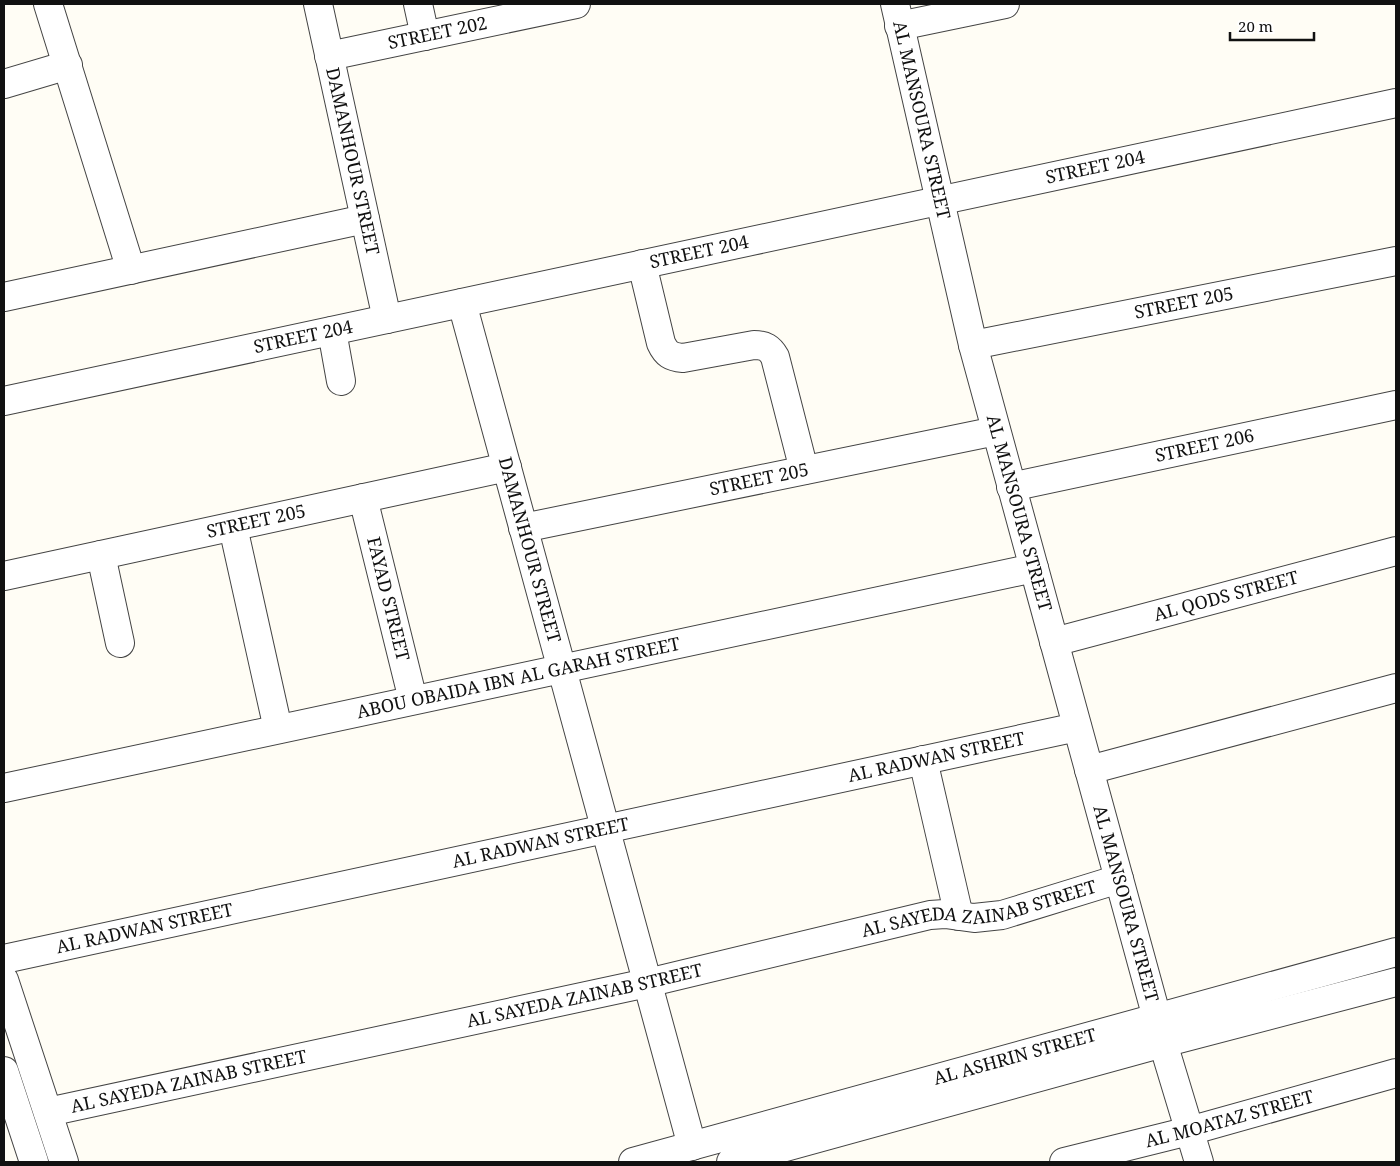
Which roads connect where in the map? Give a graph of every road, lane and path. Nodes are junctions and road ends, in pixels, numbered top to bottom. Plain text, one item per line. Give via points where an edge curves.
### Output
1 (48, 4) edge
2 (318, 4) edge
3 (418, 4) edge
4 (576, 4) edge
5 (1005, 4) edge
6 (897, 15) edge
7 (424, 36) junction
8 (329, 56) junction
9 (68, 65) junction
10 (4, 84) edge
11 (1396, 102) edge
12 (938, 201) junction
13 (365, 219) junction
14 (1396, 261) edge
15 (642, 264) junction
16 (131, 270) junction
17 (4, 297) edge
18 (462, 302) junction
19 (387, 319) junction
20 (332, 331) junction
21 (973, 345) junction
22 (341, 381) dead end
23 (4, 401) edge
24 (1396, 406) edge
25 (996, 431) junction
26 (507, 467) junction
27 (804, 470) junction
28 (1012, 487) junction
29 (363, 498) junction
30 (233, 527) junction
31 (523, 528) junction
32 (1396, 552) edge
33 (101, 555) junction
34 (1034, 568) junction
35 (4, 576) edge
36 (1054, 642) junction
37 (120, 643) dead end
38 (562, 669) junction
39 (1396, 688) edge
40 (413, 700) junction
41 (1077, 727) junction
42 (278, 730) junction
43 (923, 760) junction
44 (1089, 770) junction
45 (4, 788) edge
46 (606, 829) junction
47 (1119, 879) junction
48 (959, 916) junction
49 (1396, 952) edge
50 (4, 959) edge
51 (4, 980) edge
52 (1396, 982) edge
53 (647, 983) junction
54 (1160, 1031) junction
55 (4, 1071) edge
56 (1396, 1073) edge
57 (48, 1112) junction
58 (11, 1116) edge
59 (1189, 1131) junction
60 (692, 1146) junction
61 (34, 1162) edge
62 (64, 1162) edge
63 (633, 1162) edge
64 (731, 1162) edge
65 (1064, 1162) edge
66 (1198, 1162) edge

1 - 9 street
2 - 8 street, DAMANHOUR STREET
3 - 7 street
4 - 7 street, STREET 202
5 - 6 street
6 - 12 street, AL MANSOURA STREET
7 - 8 street, STREET 202
8 - 13 street, DAMANHOUR STREET
9 - 10 street
9 - 16 street
11 - 12 street, STREET 204
12 - 15 street, STREET 204
12 - 21 street, AL MANSOURA STREET
13 - 16 street
13 - 19 street, DAMANHOUR STREET
14 - 21 street, STREET 205
15 - 18 street, STREET 204
15 - 27 street via 665,352 683,358 754,344 771,350
16 - 17 street
18 - 19 street, STREET 204
18 - 26 street, DAMANHOUR STREET
19 - 20 street, STREET 204
20 - 22 street
20 - 23 street, STREET 204
21 - 25 street, AL MANSOURA STREET
24 - 28 street, STREET 206
25 - 27 street, STREET 205
25 - 28 street, AL MANSOURA STREET
26 - 29 street, STREET 205
26 - 31 street, DAMANHOUR STREET
27 - 31 street, STREET 205
28 - 34 street, AL MANSOURA STREET
29 - 30 street, STREET 205
29 - 40 street, FAYAD STREET
30 - 33 street, STREET 205
30 - 42 street
31 - 38 street, DAMANHOUR STREET
32 - 36 street, AL QODS STREET
33 - 35 street, STREET 205
33 - 37 street
34 - 36 street, AL MANSOURA STREET
34 - 38 street, ABOU OBAIDA IBN AL GARAH STREET
36 - 41 street, AL MANSOURA STREET
38 - 40 street, ABOU OBAIDA IBN AL GARAH STREET
38 - 46 street, DAMANHOUR STREET
39 - 44 street
40 - 42 street, ABOU OBAIDA IBN AL GARAH STREET
41 - 43 street, AL RADWAN STREET
41 - 44 street, AL MANSOURA STREET
42 - 45 street, ABOU OBAIDA IBN AL GARAH STREET
43 - 46 street, AL RADWAN STREET
43 - 48 street
44 - 47 street, AL MANSOURA STREET
46 - 50 street, AL RADWAN STREET
46 - 53 street, DAMANHOUR STREET
47 - 48 street, AL SAYEDA ZAINAB STREET via 1002,915
47 - 54 street, AL MANSOURA STREET
48 - 53 street, AL SAYEDA ZAINAB STREET via 923,916
49 - 54 street, AL ASHRIN STREET
51 - 57 street
52 - 54 street, AL ASHRIN STREET
53 - 57 street, AL SAYEDA ZAINAB STREET
53 - 60 street, DAMANHOUR STREET
54 - 59 street, AL MANSOURA STREET
54 - 60 street, AL ASHRIN STREET
54 - 64 street, AL ASHRIN STREET
55 - 58 street
56 - 59 street, AL MOATAZ STREET
57 - 62 street
58 - 61 street
59 - 65 street, AL MOATAZ STREET
59 - 66 street, AL MANSOURA STREET
60 - 63 street, AL ASHRIN STREET

